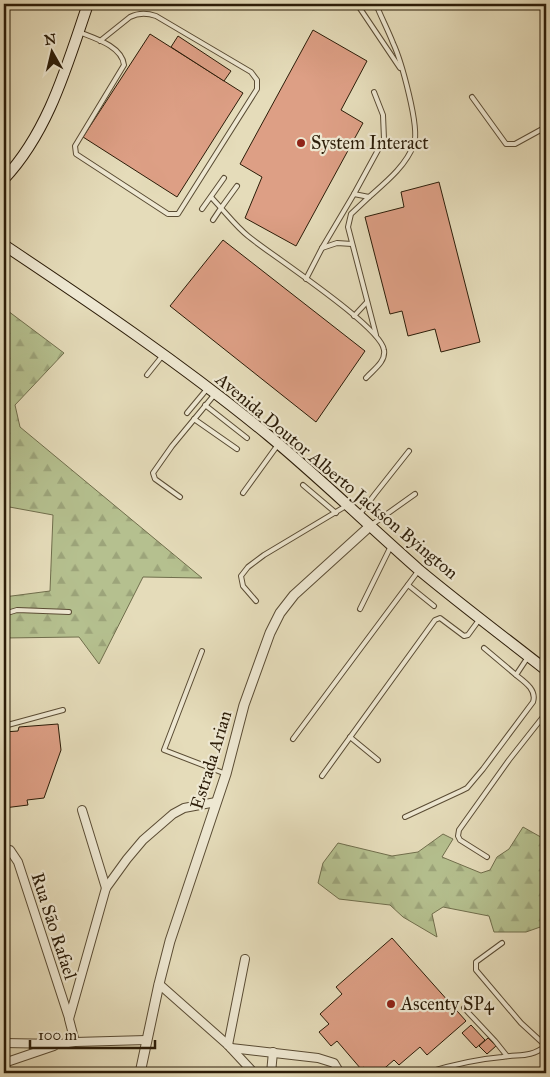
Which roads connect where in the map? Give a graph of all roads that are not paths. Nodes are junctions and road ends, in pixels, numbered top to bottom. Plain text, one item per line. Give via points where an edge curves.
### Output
1 (88, 4) edge
2 (357, 4) edge
3 (363, 4) edge
4 (376, 4) edge
5 (79, 32) junction
6 (100, 41) junction
7 (402, 71) junction
8 (374, 92) dead end
9 (472, 97) dead end
10 (546, 127) edge
11 (224, 178) dead end
12 (4, 179) edge
13 (237, 186) dead end
14 (354, 194) junction
15 (211, 197) junction
16 (369, 197) junction
17 (221, 208) junction
18 (202, 209) dead end
19 (212, 220) dead end
20 (352, 244) junction
21 (4, 245) edge
22 (322, 248) junction
23 (306, 279) junction
24 (367, 302) junction
25 (354, 316) junction
26 (376, 335) junction
27 (164, 354) junction
28 (147, 376) dead end
29 (366, 378) dead end
30 (212, 390) junction
31 (205, 405) junction
32 (187, 413) dead end
33 (194, 419) junction
34 (248, 438) dead end
35 (278, 444) junction
36 (237, 449) dead end
37 (409, 451) dead end
38 (303, 485) dead end
39 (243, 493) dead end
40 (415, 494) dead end
41 (180, 497) dead end
42 (348, 505) junction
43 (336, 513) junction
44 (359, 516) junction
45 (370, 526) junction
46 (392, 545) junction
47 (420, 570) junction
48 (408, 585) junction
49 (256, 601) dead end
50 (434, 606) dead end
51 (360, 609) dead end
52 (69, 612) dead end
53 (4, 614) edge
54 (480, 618) junction
55 (484, 648) dead end
56 (202, 651) dead end
57 (529, 656) junction
58 (546, 670) edge
59 (516, 675) junction
60 (63, 710) dead end
61 (546, 713) edge
62 (4, 726) edge
63 (350, 737) junction
64 (293, 739) dead end
65 (378, 760) dead end
66 (226, 774) junction
67 (322, 776) dead end
68 (216, 802) junction
69 (82, 810) dead end
70 (405, 817) dead end
71 (4, 850) edge
72 (487, 857) dead end
73 (106, 888) junction
74 (502, 944) dead end
75 (245, 959) dead end
76 (159, 984) junction
77 (464, 1008) dead end
78 (69, 1019) junction
79 (146, 1040) junction
80 (75, 1042) junction
81 (4, 1043) edge
82 (61, 1044) junction
83 (230, 1046) junction
84 (546, 1046) edge
85 (273, 1052) junction
86 (507, 1056) junction
87 (4, 1062) edge
88 (140, 1073) edge
89 (254, 1073) edge
90 (271, 1073) edge
91 (340, 1073) edge
92 (425, 1073) edge

1 - 5 main road
2 - 3 lane
2 - 7 lane
4 - 7 lane
5 - 6 lane
5 - 12 main road via 52,106 29,147
6 - 6 lane via 135,14 149,14 256,77 257,89 178,214 168,214 76,154 75,146 124,67 120,54
7 - 16 lane via 416,127 414,144 390,179
8 - 14 lane via 383,115 384,139
9 - 10 lane via 506,144 515,144
11 - 15 lane
13 - 17 lane
14 - 16 lane
14 - 22 lane
15 - 17 lane
15 - 18 lane
16 - 20 lane via 349,221
17 - 19 lane
17 - 23 lane via 246,235
20 - 22 lane via 338,243
20 - 24 lane
21 - 27 main road, Avenida Doutor Alberto Jackson Byington
22 - 23 lane
23 - 25 lane
24 - 25 lane
24 - 26 lane
25 - 26 lane
26 - 29 lane via 384,355
27 - 28 lane
27 - 30 main road, Avenida Doutor Alberto Jackson Byington
30 - 31 lane
30 - 32 lane
30 - 35 main road, Avenida Doutor Alberto Jackson Byington
31 - 33 lane
31 - 34 lane
33 - 36 lane
33 - 41 lane via 153,474 155,479
35 - 39 lane
35 - 42 main road, Avenida Doutor Alberto Jackson Byington
37 - 44 lane
38 - 43 lane
40 - 45 lane
42 - 43 lane
42 - 44 main road, Avenida Doutor Alberto Jackson Byington
43 - 49 lane via 248,567 241,576 243,586
44 - 45 main road, Avenida Doutor Alberto Jackson Byington
45 - 46 main road, Avenida Doutor Alberto Jackson Byington
45 - 66 street, Estrada Arian via 294,595 280,613 244,705
46 - 47 main road, Avenida Doutor Alberto Jackson Byington
46 - 51 lane
47 - 48 lane
47 - 54 main road, Avenida Doutor Alberto Jackson Byington
48 - 50 lane
48 - 64 lane
52 - 53 lane via 17,610
54 - 57 main road, Avenida Doutor Alberto Jackson Byington
54 - 63 lane via 465,636 436,618
55 - 59 lane
56 - 66 lane via 164,750
57 - 58 main road, Avenida Doutor Alberto Jackson Byington
57 - 59 lane
59 - 70 lane via 528,683 533,702 483,770 467,788
60 - 62 lane
61 - 72 lane via 459,830 460,840
63 - 65 lane
63 - 67 lane
66 - 68 street, Estrada Arian
68 - 73 street via 184,808 173,814 143,840
68 - 76 street, Estrada Arian
69 - 73 street
71 - 78 street, Rua São Rafael via 10,850 18,862
73 - 78 street
74 - 84 lane via 476,962 476,970 521,1023
75 - 83 street
76 - 79 street, Estrada Arian
76 - 83 street
77 - 86 lane
78 - 80 street
79 - 80 street
79 - 88 street, Estrada Arian
80 - 82 street
81 - 82 street
82 - 87 street
83 - 85 street
83 - 89 street
84 - 86 lane via 528,1056
85 - 90 street
85 - 91 street via 329,1061
86 - 92 lane

